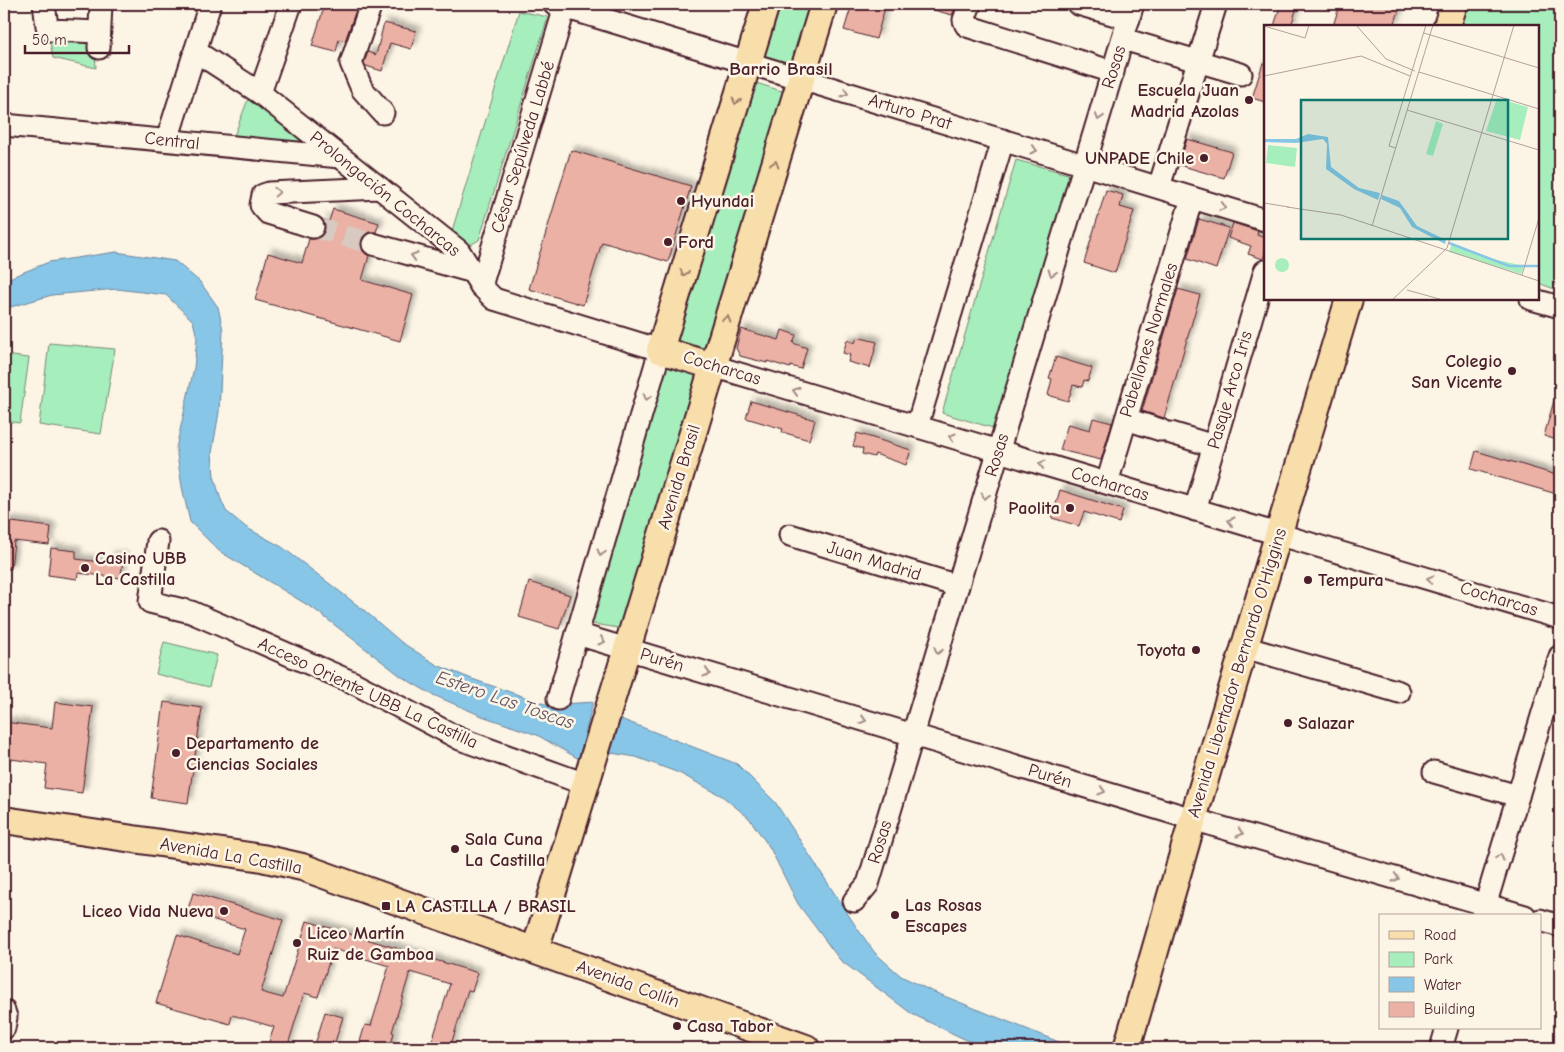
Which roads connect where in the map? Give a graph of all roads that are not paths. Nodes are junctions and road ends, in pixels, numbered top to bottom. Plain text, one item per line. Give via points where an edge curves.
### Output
1 (44, 4) edge
2 (102, 4) edge
3 (210, 4) edge
4 (292, 4) edge
5 (371, 4) edge
6 (766, 4) edge
7 (824, 4) edge
8 (970, 4) edge
9 (1078, 4) edge
10 (1216, 4) edge
11 (1435, 4) edge
12 (1454, 4) edge
13 (560, 5) edge
14 (1128, 20) edge
15 (1428, 25) edge
16 (1447, 25) edge
17 (195, 51) junction
18 (1198, 61) junction
19 (748, 63) junction
20 (1113, 72) junction
21 (1241, 74) dead end
22 (800, 79) junction
23 (260, 93) junction
24 (383, 113) dead end
25 (4, 125) edge
26 (167, 140) junction
27 (1002, 140) junction
28 (340, 157) junction
29 (1085, 165) junction
30 (380, 188) junction
31 (1158, 188) junction
32 (1192, 198) junction
33 (1264, 220) edge
34 (313, 227) tunnel mouth
35 (373, 244) tunnel mouth
36 (1264, 274) edge
37 (477, 279) junction
38 (1350, 300) edge
39 (1535, 300) edge
40 (1560, 307) edge
41 (660, 350) junction
42 (713, 366) junction
43 (1126, 419) junction
44 (917, 426) junction
45 (1214, 446) junction
46 (999, 451) junction
47 (1107, 483) junction
48 (1196, 510) junction
49 (1278, 534) junction
50 (790, 535) dead end
51 (158, 541) dead end
52 (958, 586) junction
53 (1560, 618) edge
54 (576, 634) junction
55 (1244, 647) junction
56 (627, 649) junction
57 (1560, 656) edge
58 (1399, 692) dead end
59 (558, 699) dead end
60 (913, 735) junction
61 (1434, 772) dead end
62 (587, 778) junction
63 (1518, 796) junction
64 (1194, 819) junction
65 (4, 820) edge
66 (854, 901) dead end
67 (1484, 910) edge
68 (1511, 914) edge
69 (1542, 921) edge
70 (1560, 926) edge
71 (535, 950) junction
72 (4, 1010) edge
73 (4, 1028) edge
74 (1446, 1030) edge
75 (806, 1048) edge
76 (1128, 1048) edge
77 (1441, 1048) edge

1 - 2 street via 46,26 50,30 99,40
3 - 17 street
4 - 23 street
5 - 24 street via 351,63 362,89
6 - 19 main road
7 - 22 main road, Avenida Brasil
8 - 20 street via 964,20 970,27
9 - 14 street
10 - 18 street
11 - 15 main road
12 - 16 main road
13 - 19 street, Arturo Prat
13 - 37 street, César Sepúlveda Labbé
14 - 18 street
14 - 20 street, Rosas
17 - 23 street, Prolongación Cocharcas
17 - 26 street
18 - 21 street
18 - 31 street
19 - 22 street, Arturo Prat
19 -> 41 main road
20 -> 29 street, Rosas
22 -> 27 street, Arturo Prat
42 -> 22 main road, Avenida Brasil
23 - 28 street, Prolongación Cocharcas
25 - 26 street, Central
26 - 28 street, Central
27 -> 29 street, Arturo Prat
27 - 44 street
28 - 30 street, Prolongación Cocharcas
29 - 31 street, Arturo Prat
29 -> 46 street, Rosas
34 -> 30 street via 268,214 261,205 263,195 269,192
30 - 37 street, Prolongación Cocharcas via 459,252
31 - 32 street, Arturo Prat
32 -> 33 street, Arturo Prat
32 - 43 street, Pabellones Normales
37 -> 35 street
36 - 45 street, Pasaje Arco Iris
37 - 41 street, Prolongación Cocharcas via 494,299 503,303
38 - 49 main road, Avenida Libertador Bernardo O'Higgins
39 - 40 street
41 - 42 main road, Cocharcas
41 -> 54 street
44 -> 42 street, Cocharcas
42 - 56 main road, Avenida Brasil
43 - 45 street
43 - 47 street, Pabellones Normales
46 -> 44 street, Cocharcas
45 - 48 street, Pasaje Arco Iris
47 -> 46 street, Cocharcas
46 -> 52 street, Rosas
47 - 48 street, Cocharcas
49 -> 48 street, Cocharcas
53 -> 49 street, Cocharcas
49 - 55 main road, Avenida Libertador Bernardo O'Higgins
50 - 52 street, Juan Madrid
51 - 62 street, Acceso Oriente UBB La Castilla via 150,602 191,612 354,683 460,739
52 -> 60 street, Rosas
54 -> 56 street, Purén
54 - 59 street
55 - 58 street
55 - 64 main road, Avenida Libertador Bernardo O'Higgins
56 -> 60 street, Purén
56 - 62 main road, Avenida Brasil
57 - 63 street
60 -> 64 street, Purén
60 - 66 street, Rosas via 868,884
61 - 63 street
62 - 71 main road, Avenida Brasil
67 -> 63 street
64 -> 67 street, Purén
64 - 76 main road, Avenida Libertador Bernardo O'Higgins
65 - 71 main road, Avenida La Castilla via 283,862
67 - 68 street, Purén
69 - 70 street
71 - 75 main road, Avenida Collín
72 - 73 street
74 - 77 street

